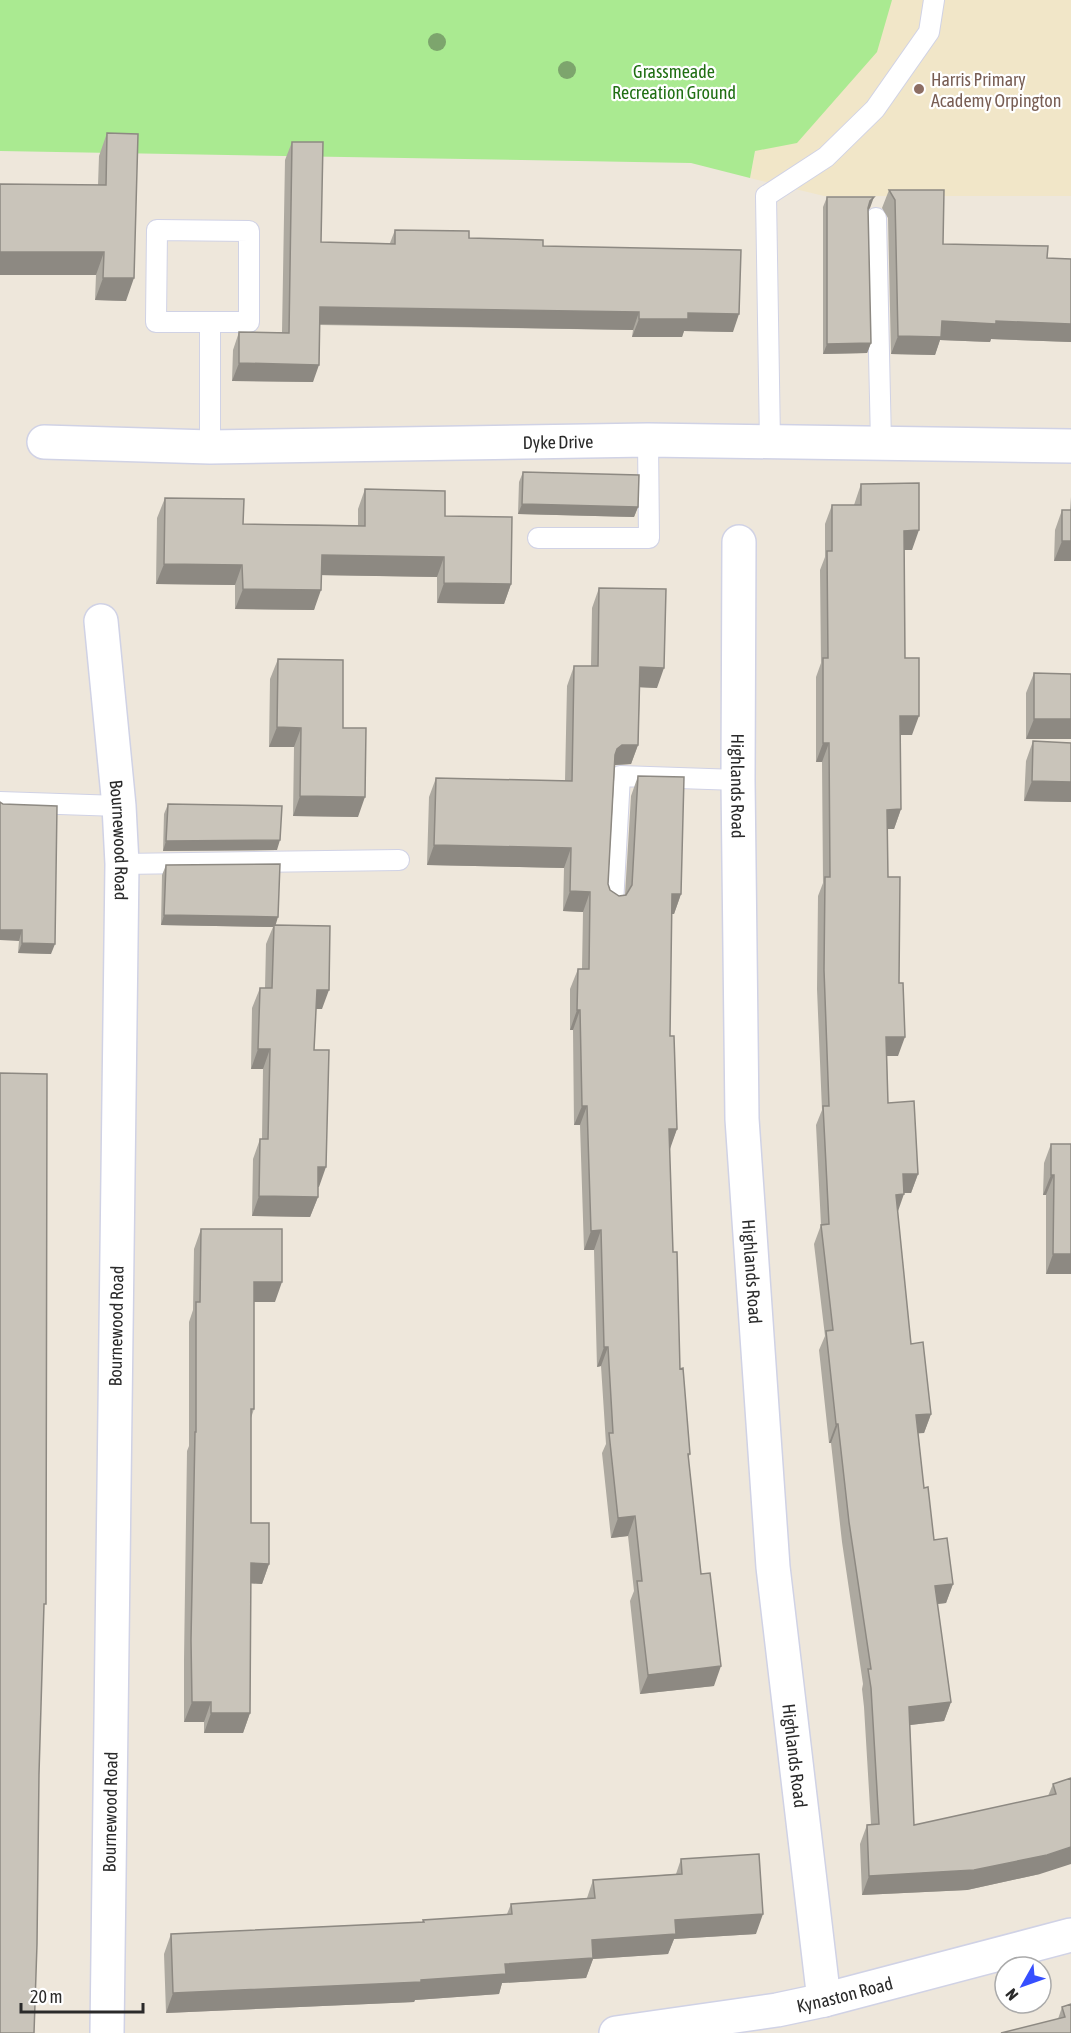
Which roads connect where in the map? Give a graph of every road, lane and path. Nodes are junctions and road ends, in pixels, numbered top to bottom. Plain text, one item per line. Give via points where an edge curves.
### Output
1 (934, 0) edge
2 (876, 218) dead end
3 (210, 322) junction
4 (648, 440) junction
5 (44, 442) dead end
6 (770, 442) junction
7 (881, 443) junction
8 (1071, 446) edge
9 (210, 447) junction
10 (538, 538) dead end
11 (739, 542) dead end
12 (101, 621) dead end
13 (738, 780) junction
14 (0, 802) edge
15 (119, 807) junction
16 (399, 860) dead end
17 (122, 864) junction
18 (613, 904) edge
19 (1071, 1935) edge
20 (824, 2000) junction
21 (107, 2033) edge
22 (616, 2033) edge

1 - 6 lane via 929,33 875,109 826,157 766,196
2 - 7 lane
3 - 3 lane via 156,322 157,230 249,231 249,322
3 - 9 lane
4 - 6 street, Dyke Drive
4 - 9 street, Dyke Drive
4 - 10 lane via 649,538
5 - 9 street, Dyke Drive
6 - 7 street, Dyke Drive
7 - 8 street, Dyke Drive
11 - 13 street, Highlands Road
12 - 15 street, Bournewood Road
13 - 18 lane via 620,776
13 - 20 street, Highlands Road via 742,1119 772,1555
14 - 15 lane
15 - 17 street, Bournewood Road
16 - 17 lane
17 - 21 street, Bournewood Road
19 - 20 street, Kynaston Road
20 - 22 street, Kynaston Road

